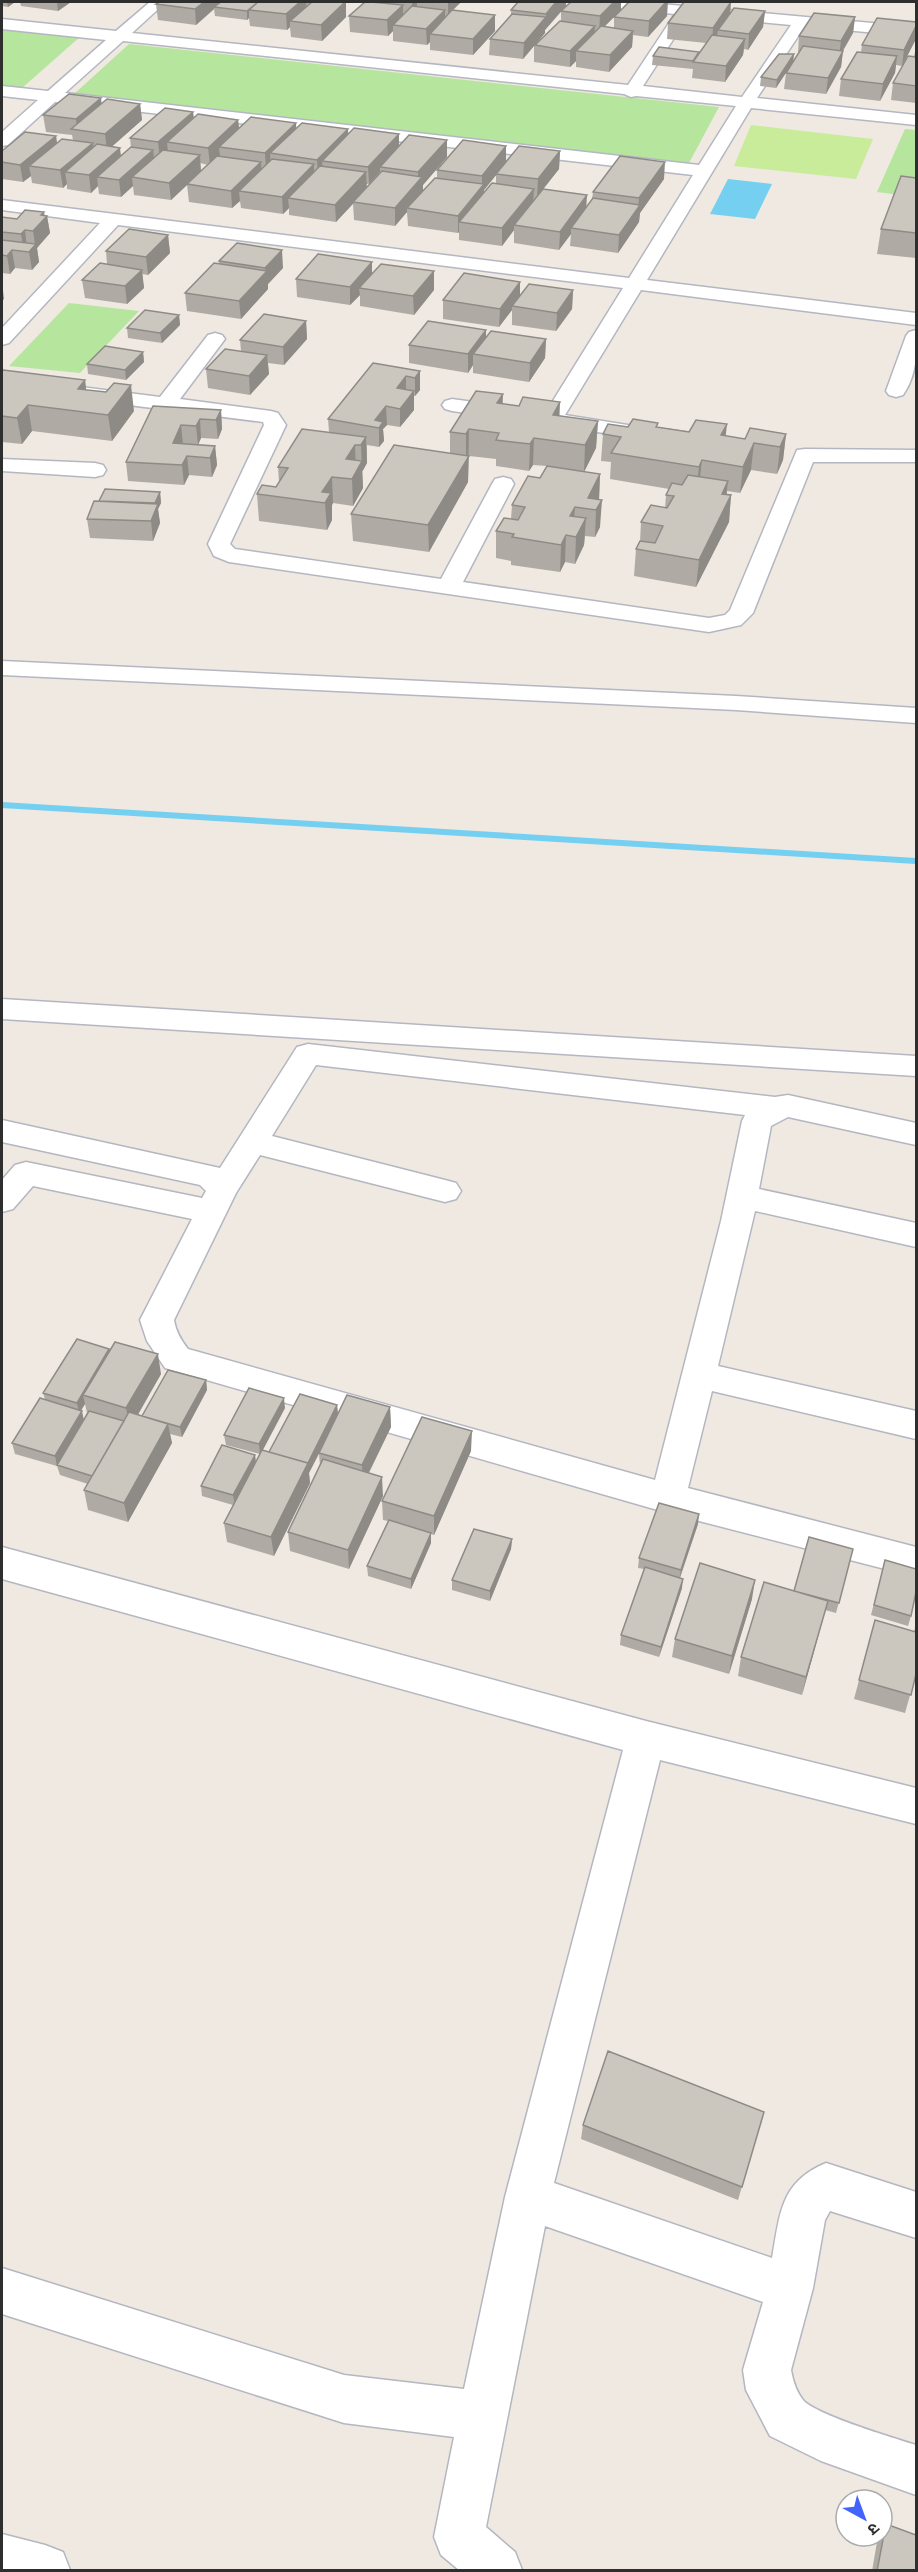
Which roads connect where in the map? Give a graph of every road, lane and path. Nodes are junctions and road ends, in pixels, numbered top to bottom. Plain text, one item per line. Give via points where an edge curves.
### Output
1 (158, 2) edge
2 (596, 2) edge
3 (685, 10) junction
4 (801, 21) junction
5 (2, 24) edge
6 (916, 32) edge
7 (118, 37) junction
8 (2, 91) edge
9 (631, 92) junction
10 (51, 97) junction
11 (746, 103) junction
12 (916, 120) edge
13 (2, 141) edge
14 (704, 171) junction
15 (2, 204) edge
16 (113, 219) junction
17 (636, 284) junction
18 (916, 319) edge
19 (916, 336) edge
20 (2, 339) edge
21 (214, 339) dead end
22 (2, 383) edge
23 (896, 391) dead end
24 (166, 403) junction
25 (452, 405) dead end
26 (551, 421) junction
27 (667, 436) edge
28 (782, 452) edge
29 (805, 454) junction
30 (916, 456) edge
31 (2, 465) edge
32 (96, 470) dead end
33 (503, 484) dead end
34 (449, 586) junction
35 (2, 668) edge
36 (916, 716) edge
37 (2, 1009) edge
38 (916, 1066) edge
39 (775, 1108) junction
40 (2, 1131) edge
41 (916, 1134) edge
42 (252, 1142) junction
43 (445, 1191) dead end
44 (742, 1197) junction
45 (216, 1200) junction
46 (2, 1202) edge
47 (916, 1235) edge
48 (699, 1375) junction
49 (916, 1425) edge
50 (668, 1498) junction
51 (916, 1562) edge
52 (2, 1563) edge
53 (646, 1739) junction
54 (916, 1806) edge
55 (528, 2197) junction
56 (916, 2215) edge
57 (790, 2288) junction
58 (2, 2291) edge
59 (483, 2416) junction
60 (916, 2470) edge
61 (2, 2559) edge
62 (45, 2571) edge
63 (497, 2571) edge

1 - 7 street
2 - 3 street
3 - 4 street
3 - 9 street
4 - 6 street
4 - 11 street
5 - 7 street
7 - 9 street
7 - 10 street
8 - 10 street
9 - 11 street
10 - 13 street
10 - 14 street
11 - 12 street
11 - 14 street
14 - 17 street
15 - 16 street
16 - 17 street
16 - 20 street
17 - 18 street
17 - 26 street
19 - 23 street
21 - 24 street
22 - 24 street
24 - 34 street via 266,415 274,420 219,544 228,555
25 - 26 street
26 - 27 street
28 - 29 street
29 - 30 street
29 - 34 street via 741,613 733,620 709,626
31 - 32 street
33 - 34 street
35 - 36 street via 736,703
37 - 38 street
39 - 41 street via 788,1106
39 - 42 street via 308,1054
39 - 44 street via 757,1121
40 - 45 street via 207,1175 214,1179
42 - 43 street
42 - 45 street
44 - 47 street
44 - 48 street
45 - 46 street via 26,1173
45 - 50 street via 158,1320 158,1333 177,1359
48 - 49 street
48 - 50 street
50 - 51 street
52 - 53 street
53 - 54 street
53 - 55 street
55 - 57 street
55 - 59 street
56 - 57 street via 826,2186 814,2195 803,2213
57 - 60 street via 767,2370 770,2390 787,2419 820,2437
58 - 59 street via 344,2399
59 - 63 street via 459,2537
61 - 62 street

